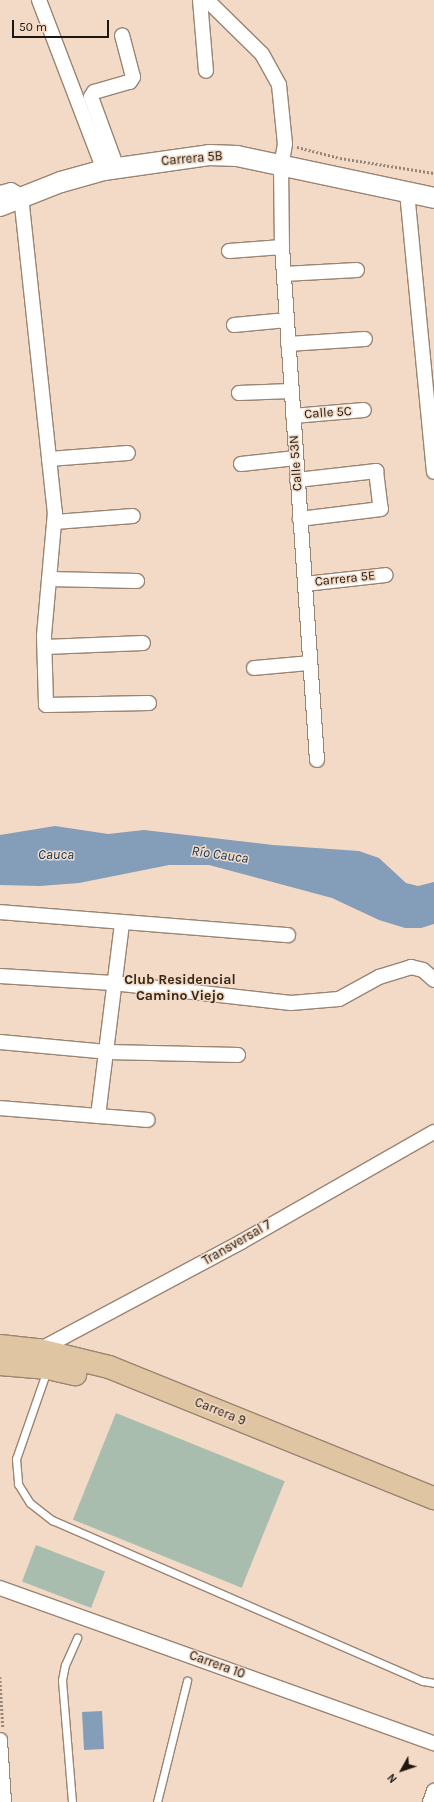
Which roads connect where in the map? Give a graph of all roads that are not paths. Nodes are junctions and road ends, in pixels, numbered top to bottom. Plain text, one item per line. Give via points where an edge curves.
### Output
1 (39, 0) edge
2 (200, 0) edge
3 (207, 0) edge
4 (122, 36) dead end
5 (206, 71) dead end
6 (281, 166) junction
7 (110, 169) junction
8 (407, 192) junction
9 (0, 193) edge
10 (21, 196) junction
11 (434, 198) edge
12 (0, 206) edge
13 (282, 247) junction
14 (229, 250) dead end
15 (357, 270) dead end
16 (284, 274) junction
17 (287, 320) junction
18 (234, 325) dead end
19 (365, 338) dead end
20 (288, 344) junction
21 (291, 391) junction
22 (239, 393) dead end
23 (364, 410) dead end
24 (293, 416) junction
25 (128, 453) dead end
26 (296, 458) junction
27 (49, 459) junction
28 (241, 464) dead end
29 (434, 472) edge
30 (297, 480) junction
31 (132, 516) dead end
32 (300, 519) junction
33 (55, 522) junction
34 (386, 575) dead end
35 (49, 579) junction
36 (137, 581) dead end
37 (304, 584) junction
38 (143, 643) dead end
39 (45, 646) junction
40 (310, 663) junction
41 (254, 668) dead end
42 (149, 703) dead end
43 (317, 760) dead end
44 (0, 912) edge
45 (122, 923) junction
46 (288, 935) dead end
47 (0, 976) edge
48 (434, 980) edge
49 (113, 983) junction
50 (0, 1042) edge
51 (107, 1052) junction
52 (238, 1055) dead end
53 (0, 1108) edge
54 (98, 1116) junction
55 (148, 1120) dead end
56 (434, 1132) edge
57 (0, 1346) edge
58 (43, 1359) junction
59 (0, 1364) edge
60 (434, 1498) edge
61 (434, 1513) edge
62 (0, 1588) edge
63 (77, 1638) dead end
64 (187, 1681) dead end
65 (434, 1683) edge
66 (0, 1740) edge
67 (434, 1743) edge
68 (434, 1791) edge
69 (4, 1802) edge
70 (72, 1802) edge
71 (157, 1802) edge
72 (430, 1802) edge

1 - 7 street
2 - 5 street
3 - 6 street, Calle 53N via 262,54 271,67 279,85 285,144
4 - 7 street via 133,77 130,82 94,92 91,97
6 - 7 main road, Carrera 5B via 237,156 209,155
6 - 8 main road, Carrera 5B
6 - 13 street, Calle 53N
7 - 10 main road, Carrera 5B
8 - 11 main road, Carrera 5B
8 - 29 street
9 - 10 street via 11,190
10 - 12 main road, Carrera 5B
10 - 27 street
13 - 14 street
13 - 16 street, Calle 53N
15 - 16 street
16 - 17 street, Calle 53N
17 - 18 street
17 - 20 street, Calle 53N
19 - 20 street
20 - 21 street, Calle 53N
21 - 22 street
21 - 24 street, Calle 53N
23 - 24 street, Calle 5C
24 - 26 street, Calle 53N
25 - 27 street
26 - 28 street
26 - 30 street, Calle 53N
27 - 33 street
30 - 32 street, Calle 53N
30 - 32 street via 376,471 381,509
31 - 33 street
32 - 37 street, Calle 53N
33 - 35 street
34 - 37 street, Carrera 5E
35 - 36 street
35 - 39 street
37 - 40 street, Calle 53N
38 - 39 street
39 - 42 street via 46,705
40 - 41 street
40 - 43 street, Calle 53N
44 - 45 street
45 - 46 street
45 - 49 street
47 - 49 street
48 - 49 street via 422,970 411,967 379,977 339,999 291,1003
49 - 51 street
50 - 51 street
51 - 52 street
51 - 54 street
53 - 54 street
54 - 55 street
56 - 58 street, Transversal 7
57 - 58 main road, Carrera 9
58 - 59 main road, Carrera 9
58 - 60 main road, Carrera 9 via 109,1367
58 - 61 main road, Carrera 9
58 - 65 lane via 16,1458 18,1484 30,1503 52,1520 423,1682
62 - 67 street, Carrera 10
63 - 70 lane via 65,1665 62,1680
64 - 71 lane
66 - 69 street
68 - 72 street

